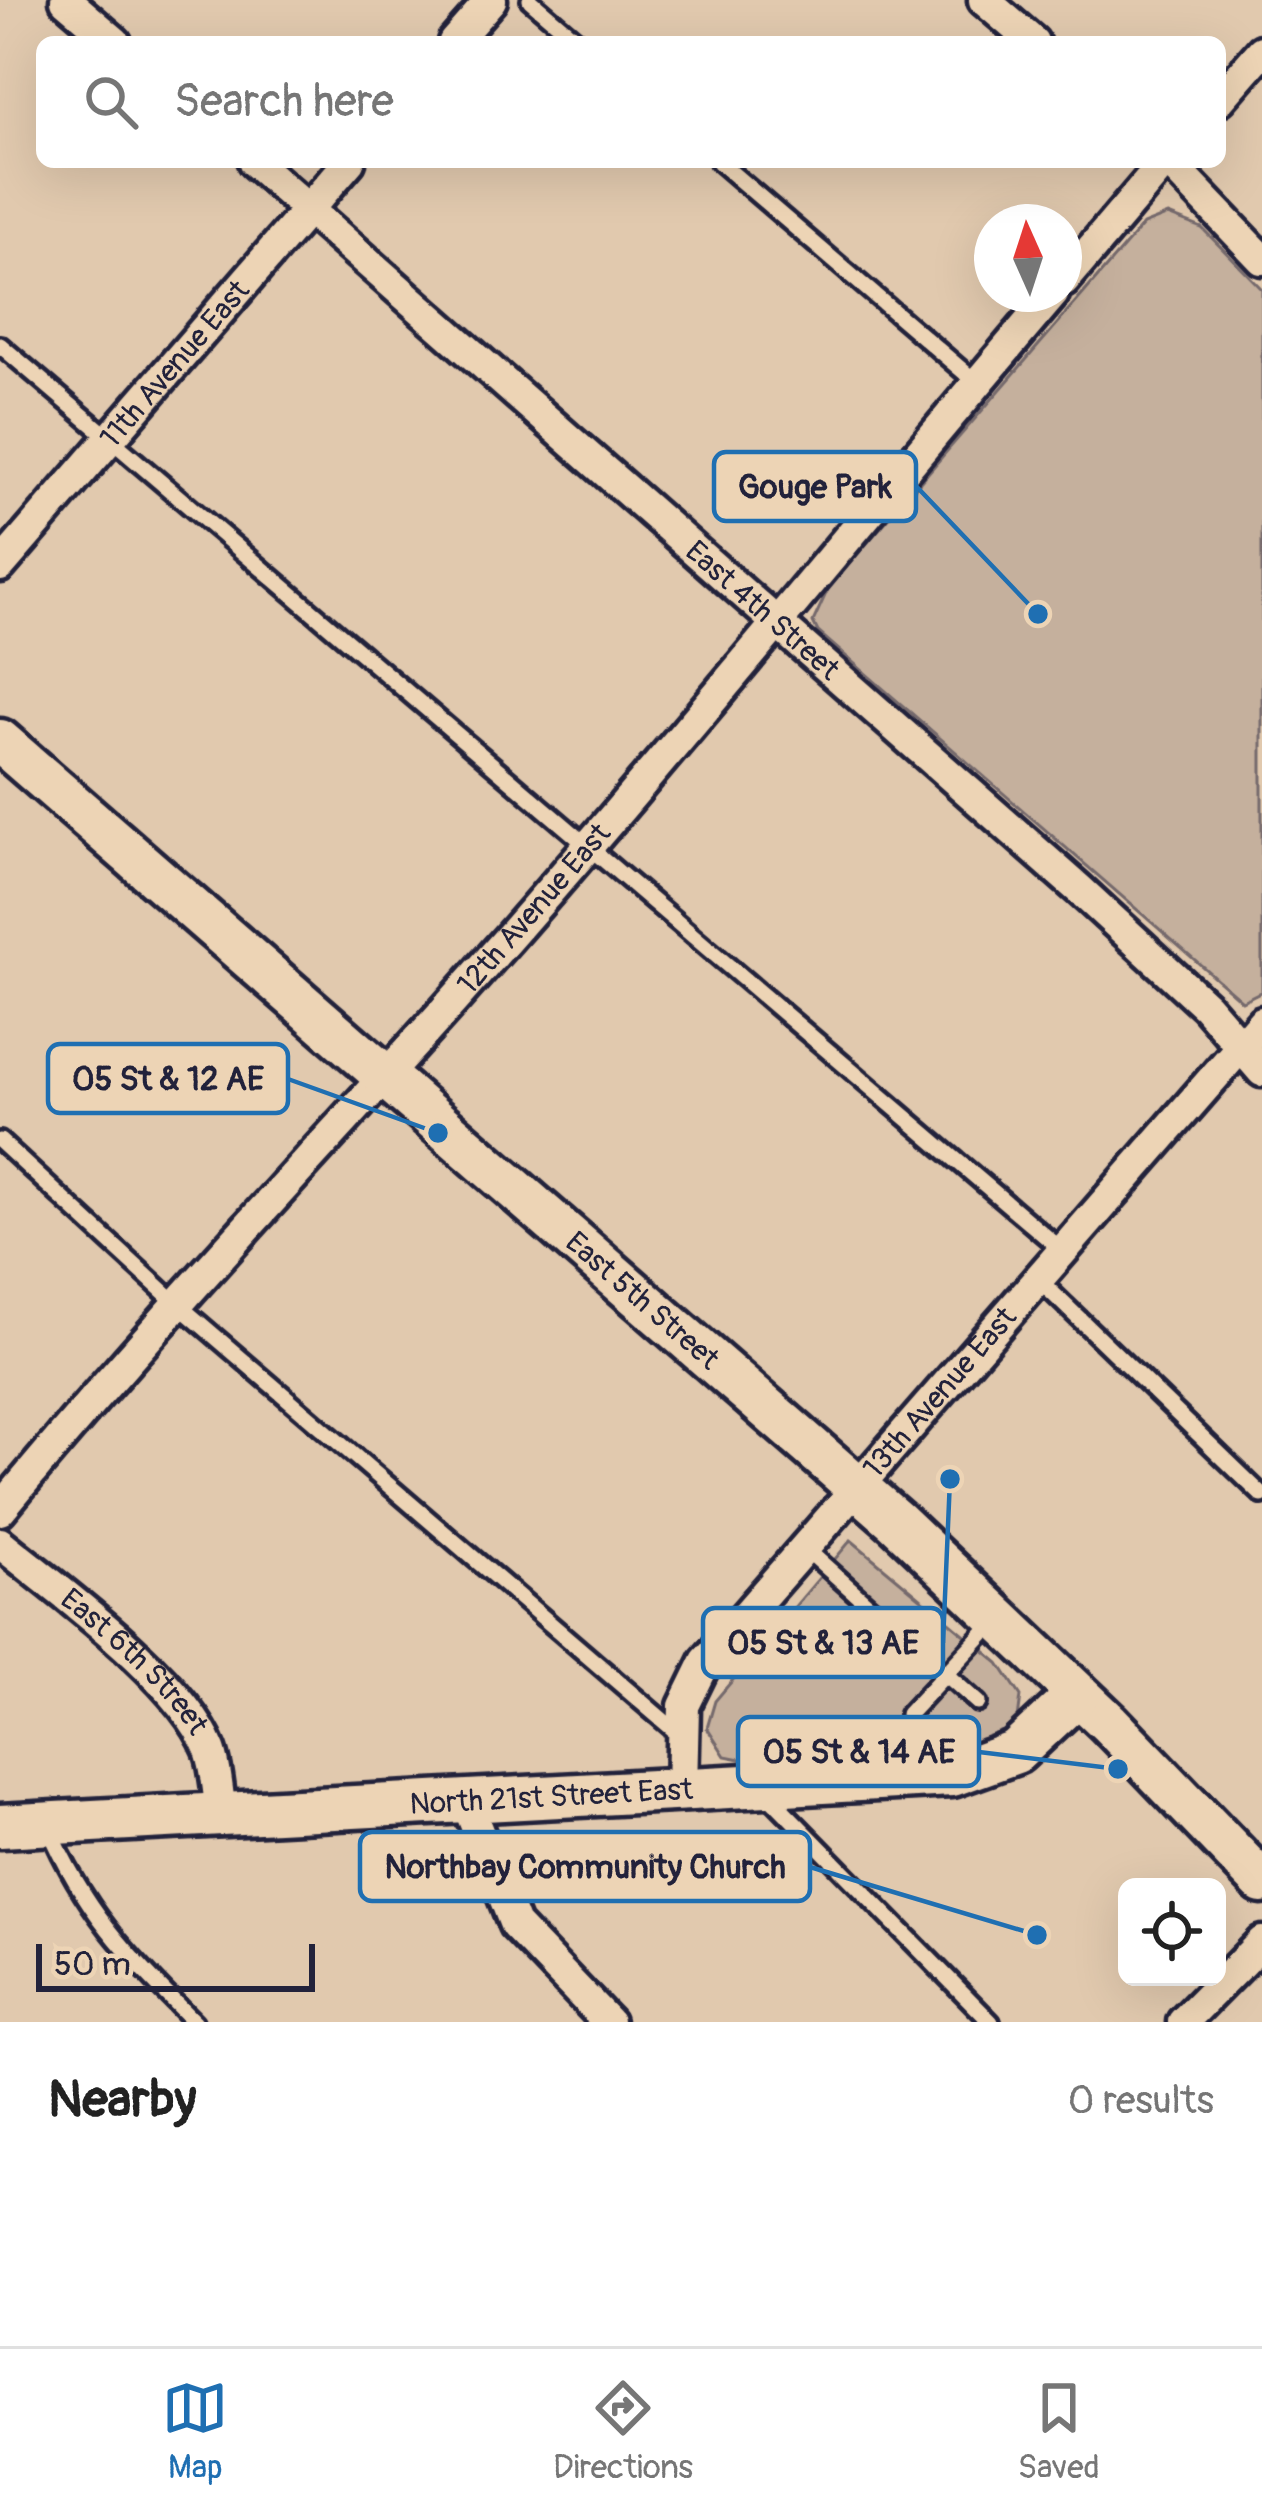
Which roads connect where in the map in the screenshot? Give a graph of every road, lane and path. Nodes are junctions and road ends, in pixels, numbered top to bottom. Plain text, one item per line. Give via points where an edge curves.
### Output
1 (66, 0) edge
2 (491, 0) edge
3 (530, 0) edge
4 (984, 0) edge
5 (108, 36) edge
6 (459, 36) edge
7 (572, 36) edge
8 (1026, 36) edge
9 (1262, 51) edge
10 (1226, 92) edge
11 (261, 168) edge
12 (344, 168) edge
13 (726, 168) edge
14 (1162, 168) edge
15 (1173, 168) edge
16 (308, 209) junction
17 (1262, 259) edge
18 (1082, 260) edge
19 (1038, 312) edge
20 (0, 345) edge
21 (977, 383) junction
22 (109, 440) junction
23 (0, 566) edge
24 (779, 621) junction
25 (0, 741) edge
26 (583, 848) junction
27 (1262, 1022) edge
28 (1240, 1046) junction
29 (1262, 1071) edge
30 (384, 1077) junction
31 (0, 1141) edge
32 (1064, 1252) junction
33 (1040, 1281) junction
34 (176, 1303) junction
35 (860, 1490) junction
36 (1262, 1496) edge
37 (0, 1510) edge
38 (0, 1543) edge
39 (806, 1549) junction
40 (998, 1618) junction
41 (946, 1674) junction
42 (1077, 1695) junction
43 (978, 1703) dead end
44 (908, 1714) dead end
45 (680, 1735) junction
46 (759, 1786) junction
47 (682, 1790) junction
48 (466, 1801) junction
49 (221, 1814) junction
50 (46, 1823) junction
51 (0, 1826) edge
52 (1262, 1882) edge
53 (1262, 1942) edge
54 (194, 2022) edge
55 (608, 2022) edge
56 (991, 2022) edge
57 (1183, 2022) edge

1 - 5 street
2 - 6 street
3 - 7 lane
4 - 8 street
9 - 10 street
11 - 16 street, East 4th Street
12 - 16 street, 11th Avenue East
13 - 21 lane
14 - 18 street
15 - 17 street
16 - 22 street, 11th Avenue East
16 - 24 street, East 4th Street
19 - 21 street, 12th Avenue East
20 - 22 lane
21 - 24 street, 12th Avenue East
22 - 23 street, 11th Avenue East
22 - 26 lane
24 - 26 street, 12th Avenue East
24 - 28 street, East 4th Street via 1079,889
25 - 30 street, East 5th Street
26 - 30 street, 12th Avenue East
26 - 32 lane
27 - 28 street, 13th Avenue East
28 - 29 street, East 4th Street
28 - 32 street, 13th Avenue East
30 - 34 street, 12th Avenue East
30 - 35 street, East 5th Street
31 - 34 lane
32 - 33 street, 13th Avenue East
33 - 35 street, 13th Avenue East
33 - 36 lane
34 - 37 street, 12th Avenue East
34 - 45 lane
35 - 39 street, 13th Avenue East
35 - 40 street, East 5th Street
38 - 49 street, East 6th Street via 147,1668 210,1750
39 - 41 lane
39 - 45 street, 13th Avenue East via 698,1672
40 - 41 lane
40 - 42 street, East 5th Street
41 - 43 lane
41 - 44 lane
42 - 46 street, North 21st Street East via 991,1765 952,1775
42 - 52 street, East 5th Street
45 - 47 street, 13th Avenue East
46 - 47 street, North 21st Street East
46 - 56 lane
47 - 48 street, North 21st Street East
48 - 49 street, North 21st Street East
48 - 55 street via 515,1925
49 - 50 street, North 21st Street East
50 - 51 street, North 21st Street East
50 - 54 lane via 84,1900
53 - 57 street

